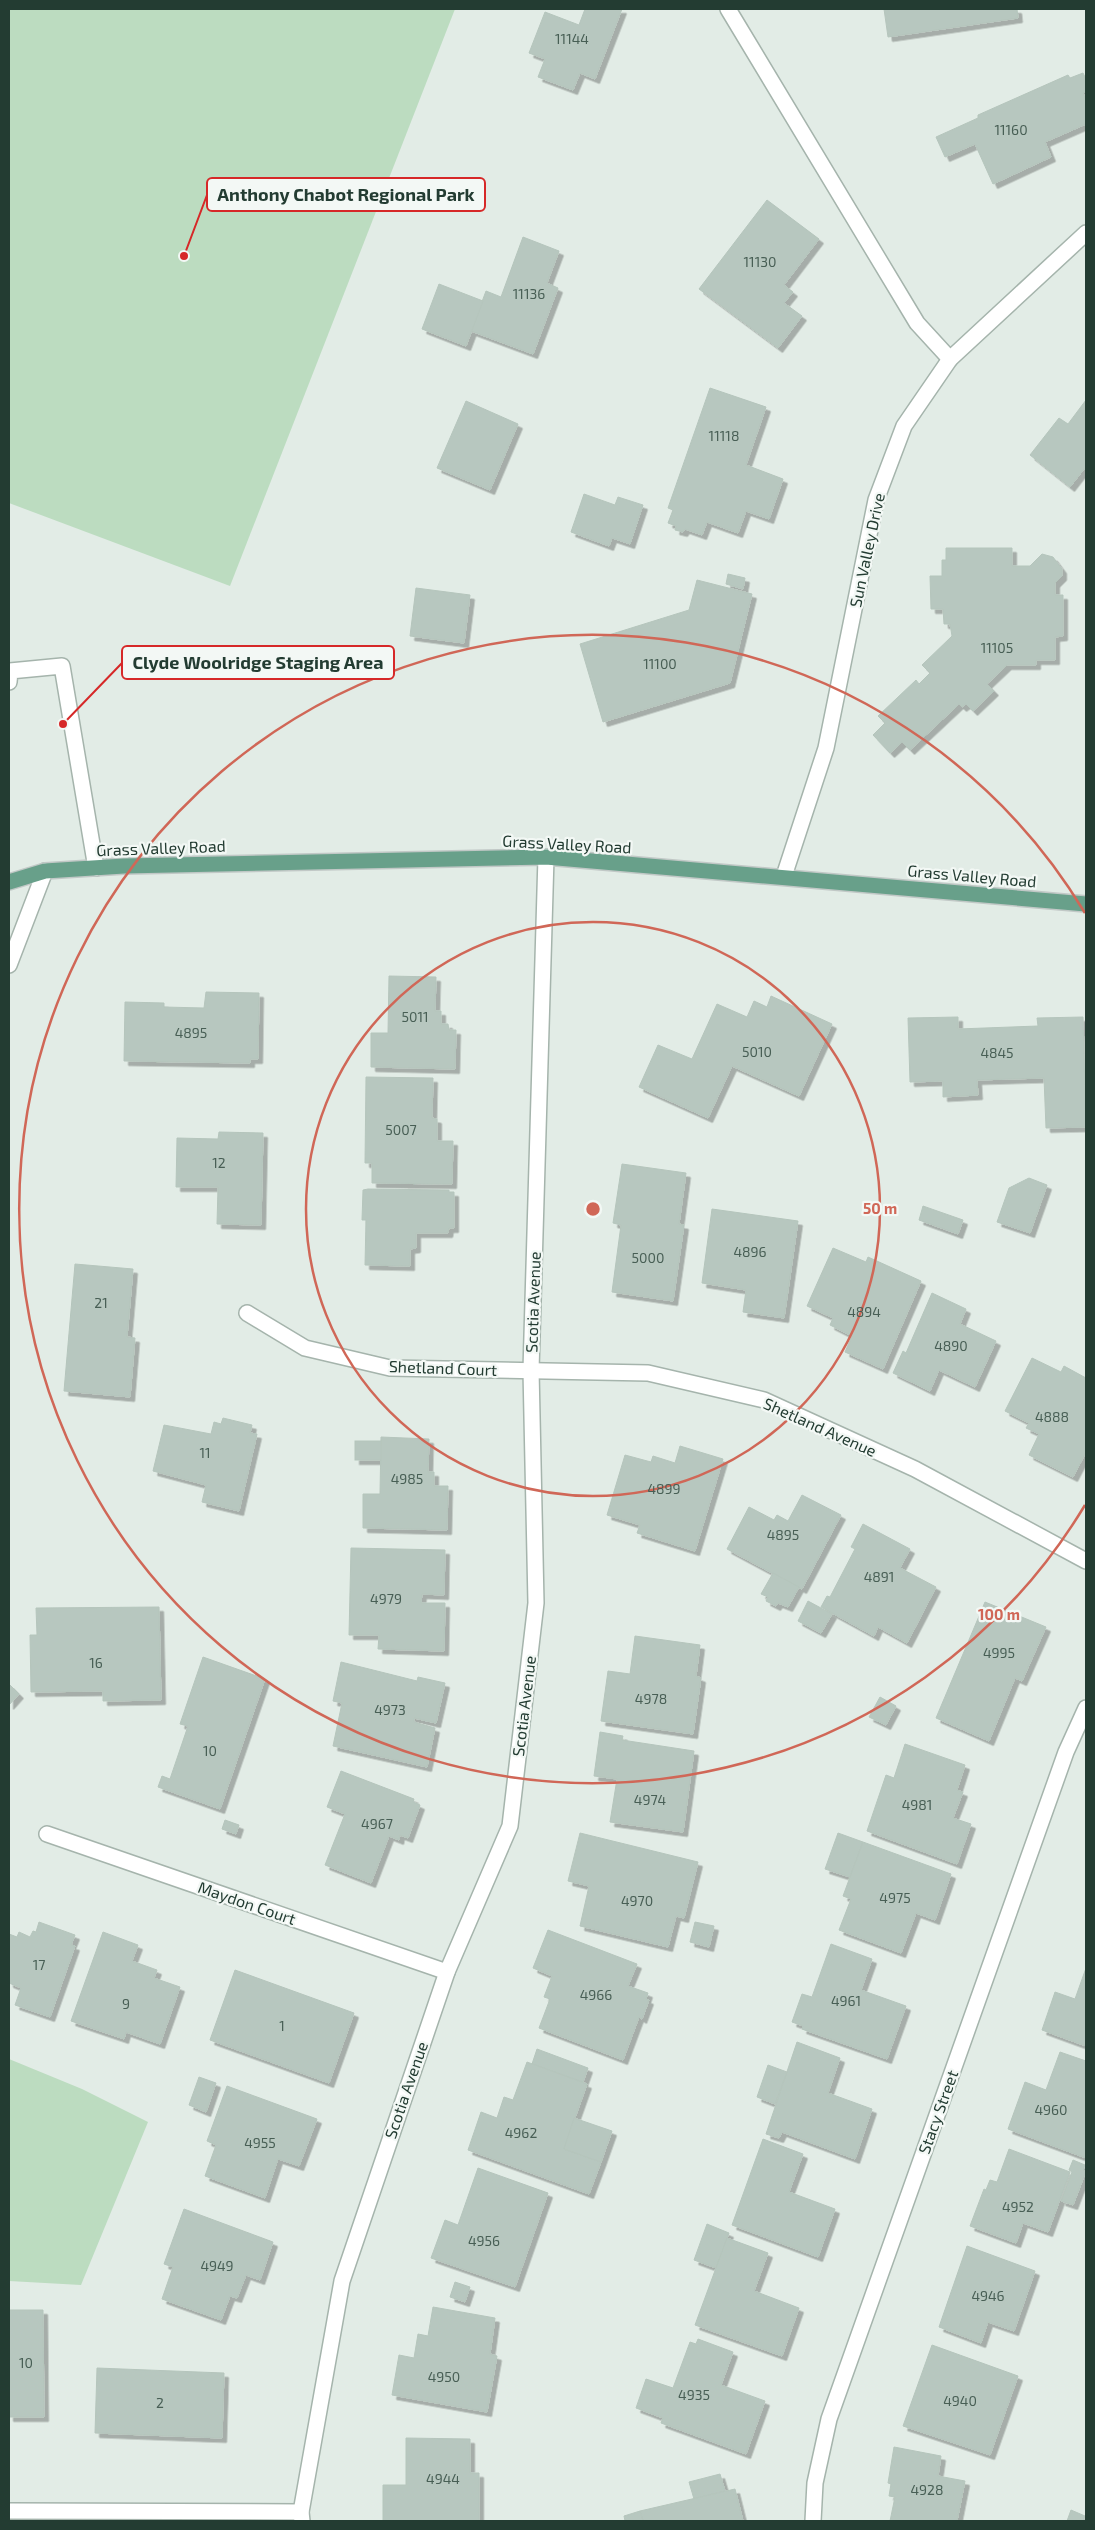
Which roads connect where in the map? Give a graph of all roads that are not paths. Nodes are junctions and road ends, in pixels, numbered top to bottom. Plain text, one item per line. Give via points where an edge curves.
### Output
1 (728, 9) edge
2 (1086, 233) edge
3 (950, 359) junction
4 (9, 682) edge
5 (546, 857) junction
6 (96, 868) junction
7 (46, 871) junction
8 (784, 876) junction
9 (9, 882) edge
10 (1086, 904) edge
11 (9, 965) edge
12 (247, 1313) dead end
13 (532, 1370) junction
14 (1086, 1561) edge
15 (1086, 1708) edge
16 (47, 1834) dead end
17 (447, 1972) junction
18 (9, 2511) edge
19 (301, 2517) edge
20 (813, 2521) edge

1 - 3 street via 917,323
2 - 3 street, Sun Valley Drive
3 - 8 street, Sun Valley Drive via 904,426 876,500 826,748
4 - 6 street via 10,671 62,666
5 - 6 main road, Grass Valley Road
5 - 8 main road, Grass Valley Road
5 - 13 street, Scotia Avenue
6 - 7 main road, Grass Valley Road
7 - 9 main road, Grass Valley Road
7 - 11 street
8 - 10 main road, Grass Valley Road
12 - 13 street, Shetland Court via 305,1348 390,1368
13 - 14 street, Shetland Avenue via 648,1373 764,1400 915,1469
13 - 17 street, Scotia Avenue via 536,1603 510,1826
15 - 20 street, Stacy Street via 1066,1752 829,2419 815,2483
16 - 17 street, Maydon Court
17 - 19 street, Scotia Avenue via 342,2281
18 - 19 street

